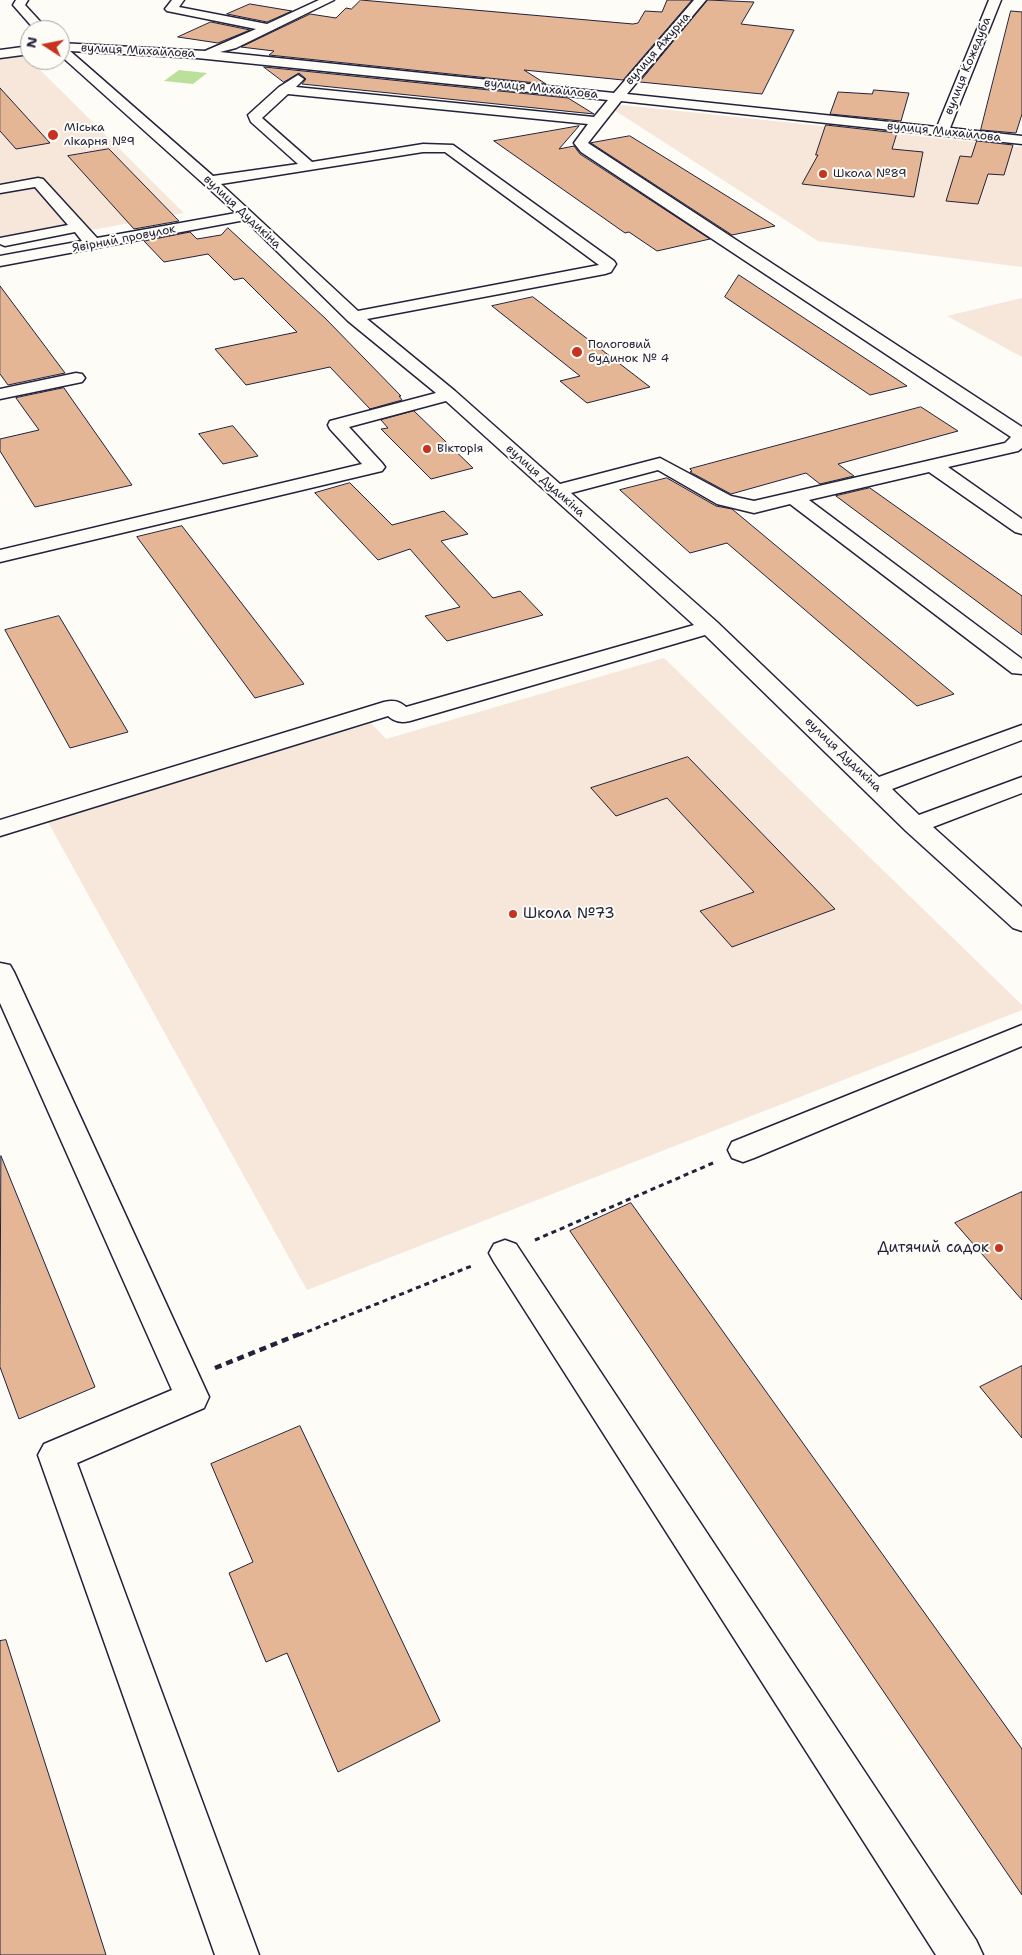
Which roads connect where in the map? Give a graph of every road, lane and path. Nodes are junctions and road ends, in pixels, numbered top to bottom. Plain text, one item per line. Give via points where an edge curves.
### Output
1 (178, 0) edge
2 (328, 0) edge
3 (700, 0) edge
4 (995, 0) edge
5 (17, 4) edge
6 (32, 20) edge
7 (268, 28) junction
8 (70, 48) edge
9 (20, 51) edge
10 (0, 54) edge
11 (197, 54) junction
12 (70, 57) edge
13 (317, 65) junction
14 (284, 90) junction
15 (617, 97) junction
16 (597, 121) junction
17 (942, 131) junction
18 (1022, 140) edge
19 (309, 167) junction
20 (209, 181) junction
21 (0, 188) edge
22 (248, 215) junction
23 (79, 227) junction
24 (5, 241) dead end
25 (94, 245) junction
26 (0, 261) edge
27 (354, 317) junction
28 (76, 378) dead end
29 (0, 394) edge
30 (449, 395) junction
31 (1021, 436) edge
32 (930, 464) junction
33 (557, 491) junction
34 (793, 497) junction
35 (1022, 528) edge
36 (0, 556) edge
37 (710, 627) junction
38 (1020, 668) dead end
39 (1022, 732) edge
40 (1022, 784) edge
41 (876, 786) junction
42 (915, 825) junction
43 (0, 828) edge
44 (1022, 922) edge
45 (0, 972) edge
46 (1022, 1035) edge
47 (744, 1150) joint
48 (505, 1253) junction
49 (184, 1381) junction
50 (237, 1955) edge
51 (961, 1955) edge

1 - 7 street via 171,9
2 - 7 street
3 - 15 street, вулиця Ажурна
4 - 17 street, вулиця Кожедуба
5 - 6 street
7 - 11 street via 232,45
8 - 11 street, вулиця Михайлова
9 - 10 street
11 - 13 street, вулиця Михайлова
12 - 20 street, вулиця Дудикіна
13 - 14 street
13 - 15 street, вулиця Михайлова
14 - 16 street
14 - 19 street via 255,115 256,119
15 - 16 street, вулиця Ажурна
15 - 17 street, вулиця Михайлова
16 - 31 street, вулиця Ажурна via 581,143 586,149
17 - 18 street, вулиця Михайлова
19 - 20 street
19 - 27 street via 423,148 448,148 608,264 605,269
20 - 22 street, вулиця Дудикіна
21 - 23 street via 38,182
22 - 25 street, Явірний провулок
22 - 27 street, вулиця Дудикіна
23 - 24 street
23 - 25 street
25 - 26 street, Явірний провулок
27 - 30 street, вулиця Дудикіна
28 - 29 street
30 - 33 street, вулиця Дудикіна
30 - 36 street via 336,426 375,467
31 - 32 street via 1011,447
32 - 34 street
32 - 35 street
33 - 34 street via 660,464 734,504 754,506
33 - 37 street, вулиця Дудикіна
34 - 38 street
37 - 41 street, вулиця Дудикіна
37 - 43 street via 402,716 392,707
39 - 41 street
40 - 42 street
41 - 42 street, вулиця Дудикіна
42 - 44 street, вулиця Дудикіна
45 - 49 street
46 - 47 street
47 - 48 path
48 - 49 path
48 - 51 street
49 - 50 street via 192,1397 56,1455

